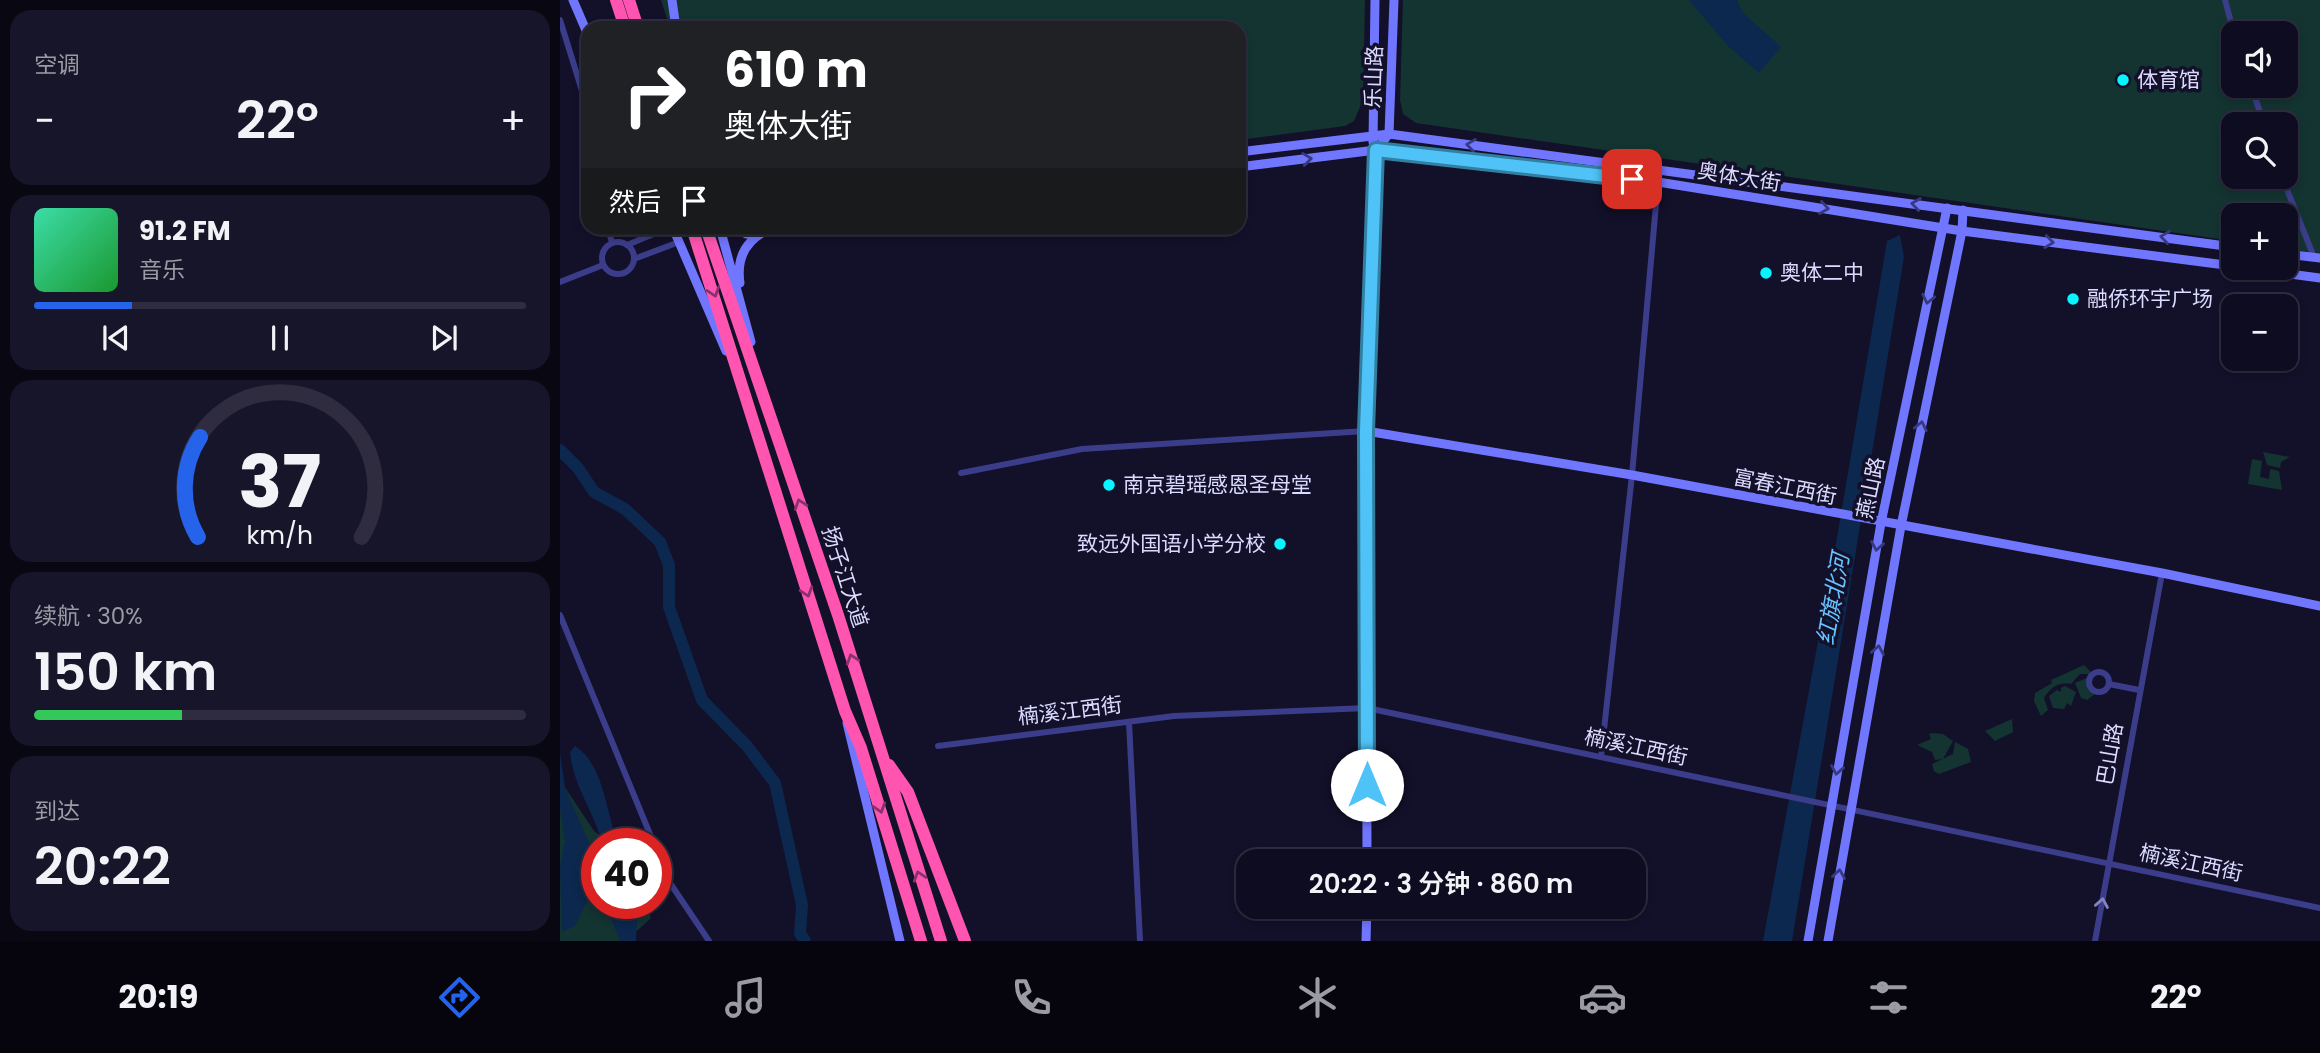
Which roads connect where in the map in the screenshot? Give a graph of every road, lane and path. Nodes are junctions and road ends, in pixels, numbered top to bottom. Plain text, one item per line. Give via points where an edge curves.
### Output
1 (573, 0) edge
2 (616, 0) edge
3 (629, 0) edge
4 (672, 0) edge
5 (1375, 0) edge
6 (1394, 0) edge
7 (2225, 0) edge
8 (560, 20) edge
9 (582, 21) edge
10 (623, 21) edge
11 (636, 21) edge
12 (675, 21) edge
13 (2231, 21) edge
14 (581, 88) edge
15 (1389, 134) junction
16 (1372, 136) junction
17 (1376, 150) junction
18 (1246, 151) edge
19 (1246, 166) edge
20 (1658, 182) junction
21 (2287, 189) edge
22 (1947, 208) junction
23 (1963, 210) junction
24 (1943, 227) junction
25 (1962, 231) junction
26 (610, 235) edge
27 (653, 235) edge
28 (674, 235) edge
29 (694, 235) edge
30 (708, 235) edge
31 (722, 235) edge
32 (757, 235) edge
33 (679, 242) junction
34 (612, 243) junction
35 (628, 245) junction
36 (2221, 245) edge
37 (2298, 256) edge
38 (2317, 258) edge
39 (634, 259) junction
40 (2221, 264) edge
41 (603, 265) junction
42 (2298, 275) edge
43 (2320, 278) edge
44 (560, 282) edge
45 (745, 323) junction
46 (735, 369) junction
47 (1366, 431) junction
48 (776, 434) junction
49 (961, 473) dead end
50 (1632, 475) junction
51 (1881, 523) junction
52 (1900, 526) junction
53 (2162, 573) junction
54 (2320, 606) edge
55 (560, 615) edge
56 (2109, 684) dead end
57 (2139, 690) junction
58 (1367, 708) junction
59 (845, 711) junction
60 (1129, 722) junction
61 (938, 746) dead end
62 (883, 756) junction
63 (1601, 757) junction
64 (1830, 806) junction
65 (1850, 810) junction
66 (647, 828) edge
67 (1367, 849) edge
68 (2109, 864) junction
69 (672, 886) edge
70 (2320, 908) edge
71 (1367, 919) edge
72 (709, 941) edge
73 (900, 941) edge
74 (921, 941) edge
75 (941, 941) edge
76 (965, 941) edge
77 (1140, 941) edge
78 (1366, 941) edge
79 (1808, 941) edge
80 (1828, 941) edge
81 (2095, 941) edge

1 - 9 main road
2 - 10 highway
3 - 11 highway
4 - 12 main road
5 - 16 main road, 乐山路
6 - 15 main road, 乐山路
7 - 13 street
8 - 14 street
15 - 16 main road, 奥体大街
15 - 17 main road, 乐山路
22 -> 15 main road, 奥体大街
16 - 17 main road, 乐山路
16 - 18 main road, 奥体大街
19 -> 17 main road, 奥体大街
17 - 20 main road, 奥体大街
17 - 47 main road, 乐山路
20 -> 24 main road, 奥体大街
20 - 50 street
21 - 38 street
22 - 23 main road, 奥体大街
22 - 24 main road, 燕山路
23 - 25 main road, 燕山路
36 -> 23 main road, 奥体大街
24 - 25 main road, 奥体大街
24 -> 51 main road, 燕山路
25 -> 40 main road, 奥体大街
52 -> 25 main road, 燕山路
26 - 34 street
27 - 35 street
28 - 33 main road
29 -> 46 highway, 扬子江大道
30 - 48 highway, 扬子江大道
31 - 45 main road
32 - 45 main road via 739,259
33 - 39 street
33 - 46 main road via 706,312
34 - 35 street
34 - 41 street via 602,255
35 - 39 street
37 - 38 main road
39 - 41 street via 630,269 621,274 610,273
41 - 44 street
42 - 43 main road
45 - 48 main road
46 -> 59 highway, 扬子江大道
47 - 49 street via 1082,449
47 - 50 main road, 富春江西街
47 - 58 main road, 乐山路
62 -> 48 highway, 扬子江大道
50 - 51 main road, 富春江西街
50 - 63 street
51 - 52 main road, 富春江西街
51 -> 64 main road, 燕山路
52 - 53 main road, 富春江西街
65 -> 52 main road, 燕山路
53 - 54 main road, 富春江西街
53 - 57 street, 巴山路
55 - 66 street
56 - 57 street
57 - 68 street, 巴山路
58 - 60 street, 楠溪江西街
58 - 63 street, 楠溪江西街
58 - 67 main road, 乐山路
59 - 73 main road, 扬子江大道
59 -> 74 highway, 扬子江大道 via 861,748
60 - 61 street, 楠溪江西街
60 - 77 street
75 -> 62 highway, 扬子江大道
62 - 76 highway via 908,792
63 - 64 street, 楠溪江西街
64 - 65 street, 楠溪江西街
64 - 79 main road, 燕山路
65 - 68 street, 楠溪江西街
80 -> 65 main road, 燕山路
68 - 70 street, 楠溪江西街
81 -> 68 street, 巴山路
69 - 72 street
71 - 78 main road

